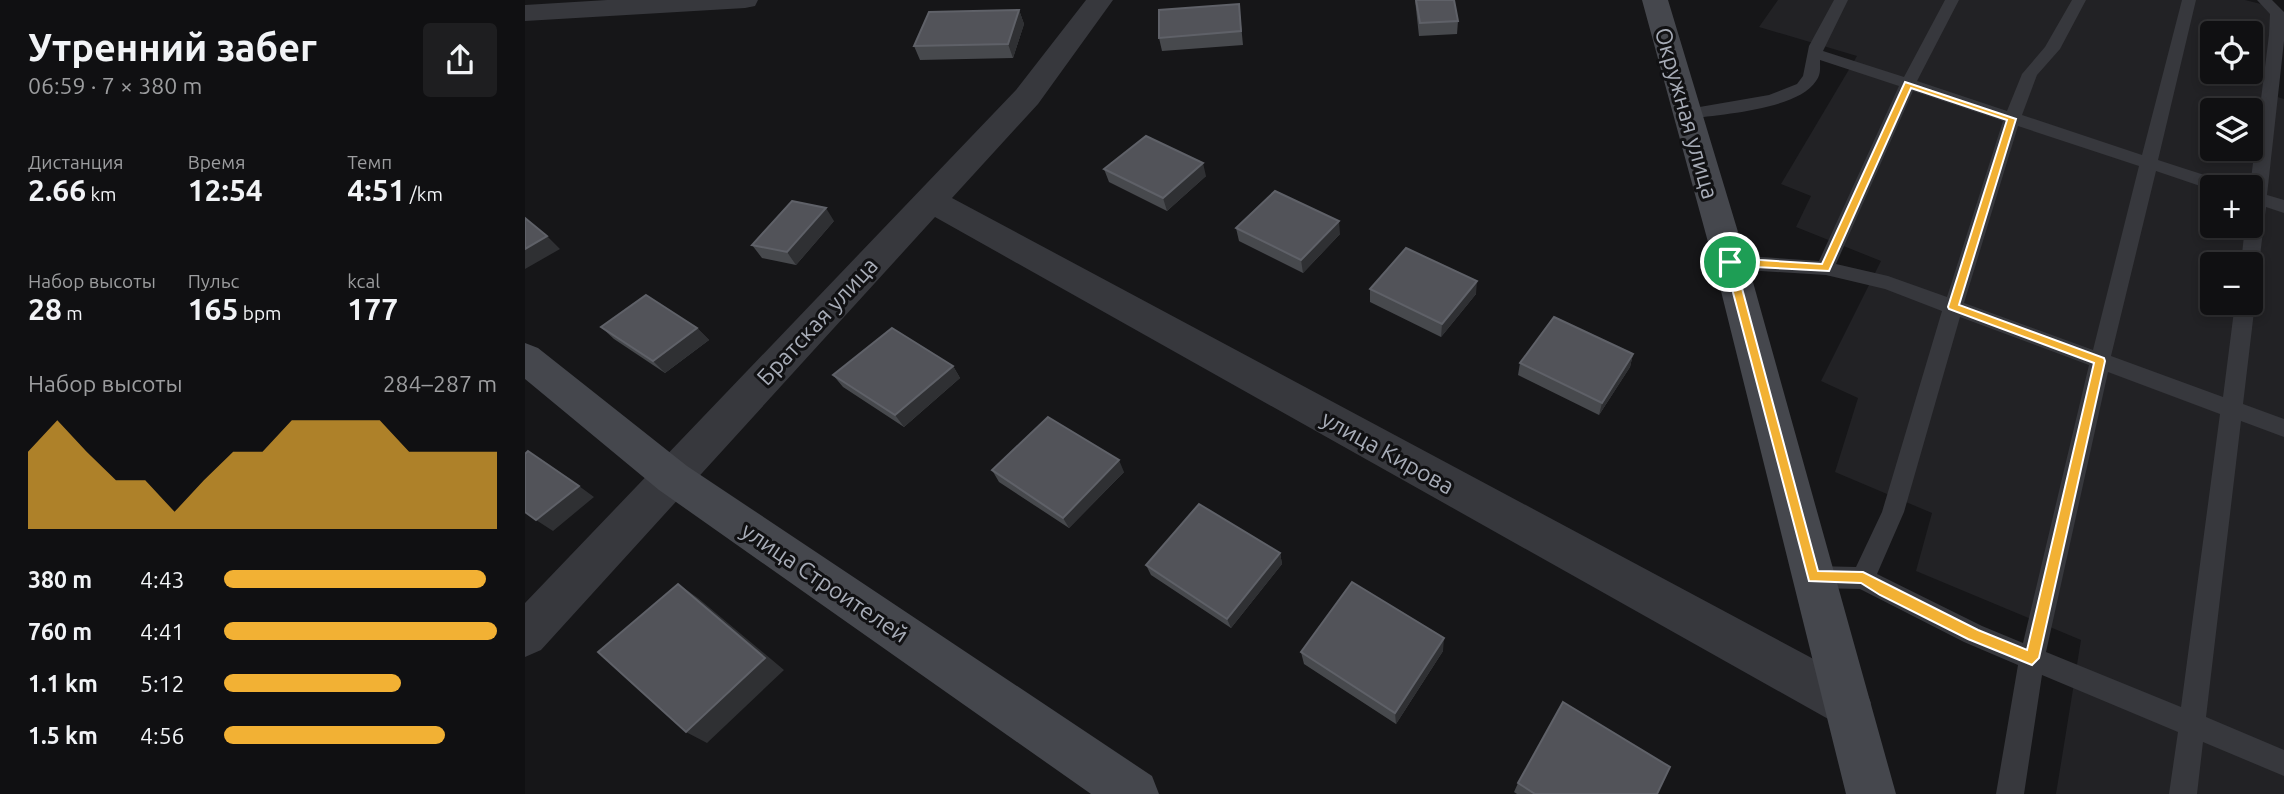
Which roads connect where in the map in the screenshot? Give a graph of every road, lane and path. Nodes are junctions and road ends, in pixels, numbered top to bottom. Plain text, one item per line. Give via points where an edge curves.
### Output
1 (745, 0) edge
2 (1100, 0) edge
3 (1655, 0) edge
4 (1841, 0) edge
5 (1952, 0) edge
6 (2079, 0) edge
7 (2189, 0) edge
8 (2265, 0) edge
9 (525, 13) edge
10 (1814, 53) junction
11 (2278, 70) edge
12 (1908, 84) junction
13 (1688, 114) junction
14 (2012, 119) junction
15 (2148, 163) junction
16 (2259, 175) edge
17 (2200, 180) edge
18 (930, 200) junction
19 (2263, 200) edge
20 (2284, 207) edge
21 (1730, 262) junction
22 (1825, 268) junction
23 (1953, 307) junction
24 (2243, 315) edge
25 (525, 358) edge
26 (2100, 361) junction
27 (2231, 409) junction
28 (2284, 428) edge
29 (673, 478) junction
30 (1814, 577) junction
31 (1863, 578) junction
32 (525, 635) edge
33 (2032, 658) junction
34 (1847, 703) junction
35 (2191, 725) junction
36 (2284, 763) edge
37 (1134, 794) edge
38 (1871, 794) edge
39 (2010, 794) edge
40 (2183, 794) edge

1 - 9 street
2 - 18 street, Братская улица via 1027,97
3 - 13 street, Окружная улица
4 - 10 lane
5 - 12 lane
6 - 14 lane via 2052,49 2030,74
7 - 15 lane
8 - 11 lane via 2278,16
10 - 12 lane
10 - 13 lane via 1810,81 1794,93
11 - 16 lane
12 - 14 lane
12 - 22 lane
13 - 21 street, Окружная улица
14 - 15 lane
14 - 23 lane
15 - 17 lane
15 - 26 lane
18 - 29 street, Братская улица
18 - 34 street, улица Кирова
19 - 20 lane
21 - 22 lane
21 - 30 street, Окружная улица
22 - 23 lane via 1888,283
23 - 26 lane
23 - 31 lane via 1893,512
24 - 27 lane
25 - 29 street, улица Строителей
26 - 27 lane
26 - 33 lane
27 - 28 lane
27 - 35 lane
29 - 32 street, Братская улица
29 - 37 street, улица Строителей
30 - 31 lane
30 - 34 street, Окружная улица
31 - 33 lane via 1973,634
33 - 35 lane
33 - 39 lane
34 - 38 street, Окружная улица
35 - 36 lane
35 - 40 lane

